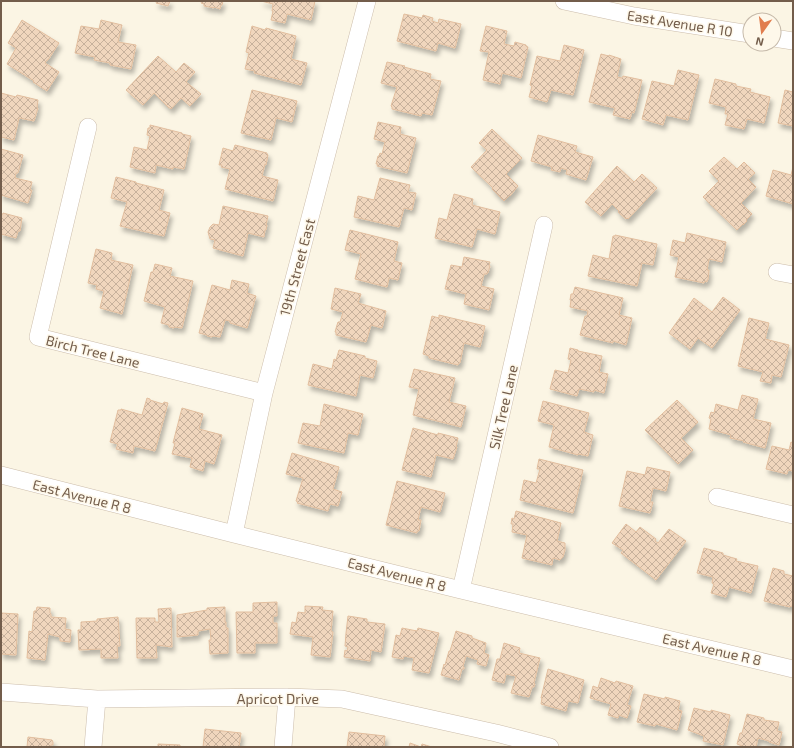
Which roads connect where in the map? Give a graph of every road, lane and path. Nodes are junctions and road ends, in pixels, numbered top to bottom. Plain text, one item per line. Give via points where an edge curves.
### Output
1 (367, 1) edge
2 (564, 1) edge
3 (742, 33) edge
4 (782, 39) edge
5 (793, 41) edge
6 (88, 127) dead end
7 (544, 225) dead end
8 (264, 393) junction
9 (1, 475) edge
10 (717, 497) dead end
11 (793, 515) edge
12 (234, 534) junction
13 (461, 590) junction
14 (793, 668) edge
15 (1, 692) edge
16 (287, 697) junction
17 (97, 699) junction
18 (494, 740) edge
19 (92, 747) edge
20 (283, 747) edge
21 (550, 747) edge

1 - 8 street, 19th Street East
2 - 3 street, East Avenue R 10 via 634,16
4 - 5 street
6 - 8 street, Birch Tree Lane via 38,337
7 - 13 street, Silk Tree Lane
8 - 12 street, 19th Street East
9 - 12 street, East Avenue R 8
10 - 11 street
12 - 13 street, East Avenue R 8
13 - 14 street, East Avenue R 8
15 - 17 street, Apricot Drive
16 - 17 street, Apricot Drive
16 - 18 street, Apricot Drive via 342,699
16 - 20 street
17 - 19 street
18 - 21 street, Apricot Drive

